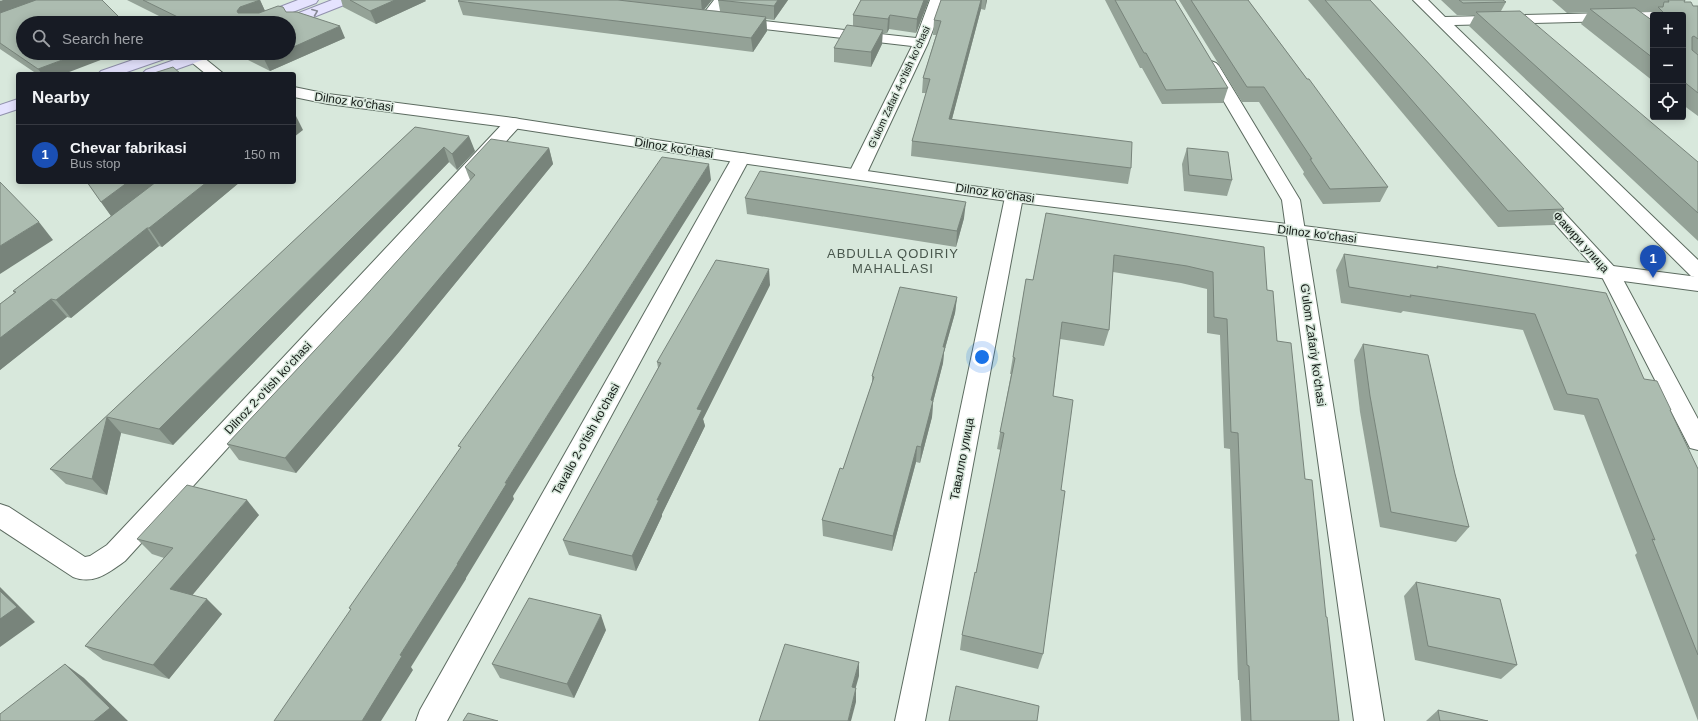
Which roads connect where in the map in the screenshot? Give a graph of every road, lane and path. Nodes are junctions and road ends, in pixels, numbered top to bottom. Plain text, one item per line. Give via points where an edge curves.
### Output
1 (311, 0) edge
2 (344, 0) edge
3 (721, 0) edge
4 (937, 0) edge
5 (1420, 0) edge
6 (269, 16) edge
7 (691, 16) edge
8 (1650, 16) edge
9 (1631, 17) junction
10 (707, 18) junction
11 (296, 19) edge
12 (1441, 21) junction
13 (1648, 30) edge
14 (922, 43) junction
15 (1199, 47) edge
16 (147, 60) edge
17 (184, 60) edge
18 (202, 60) edge
19 (112, 72) edge
20 (154, 72) edge
21 (214, 72) edge
22 (296, 92) edge
23 (16, 105) edge
24 (0, 110) edge
25 (16, 119) edge
26 (513, 123) junction
27 (0, 124) edge
28 (741, 158) junction
29 (858, 173) junction
30 (1530, 186) edge
31 (1014, 197) junction
32 (1296, 231) junction
33 (1698, 271) edge
34 (1609, 272) junction
35 (1698, 284) edge
36 (1698, 441) edge
37 (0, 515) edge
38 (431, 721) edge
39 (910, 721) edge
40 (1369, 721) edge

1 - 6 main road
11 -> 2 main road
3 - 10 street
4 - 14 street, G'ulom Zafari 4-o'tish ko'chasi
5 - 12 street
7 - 10 street
8 - 9 street
9 - 12 street
9 - 13 street
10 - 14 street
12 - 33 street
14 - 29 street, G'ulom Zafari 4-o'tish ko'chasi
15 - 32 street, G'ulom Zafariy ko'chasi via 1291,200
16 - 19 main road
17 - 20 main road
18 - 21 street
22 - 26 street, Dilnoz ko'chasi via 328,99
23 - 24 main road
25 - 27 main road
26 - 28 street, Dilnoz ko'chasi
26 - 37 street, Dilnoz 2-o'tish ko'chasi via 116,553 96,567 82,569
28 - 29 street, Dilnoz ko'chasi
28 - 38 street, Tavallo 2-o'tish ko'chasi
29 - 31 street, Dilnoz ko'chasi
30 - 34 street, Факири улица
31 - 32 street, Dilnoz ko'chasi
31 - 39 street, Тавалло улица
32 - 34 street, Dilnoz ko'chasi
32 - 40 street, G'ulom Zafariy ko'chasi
34 - 35 street, Dilnoz ko'chasi
34 - 36 street, Факири улица

